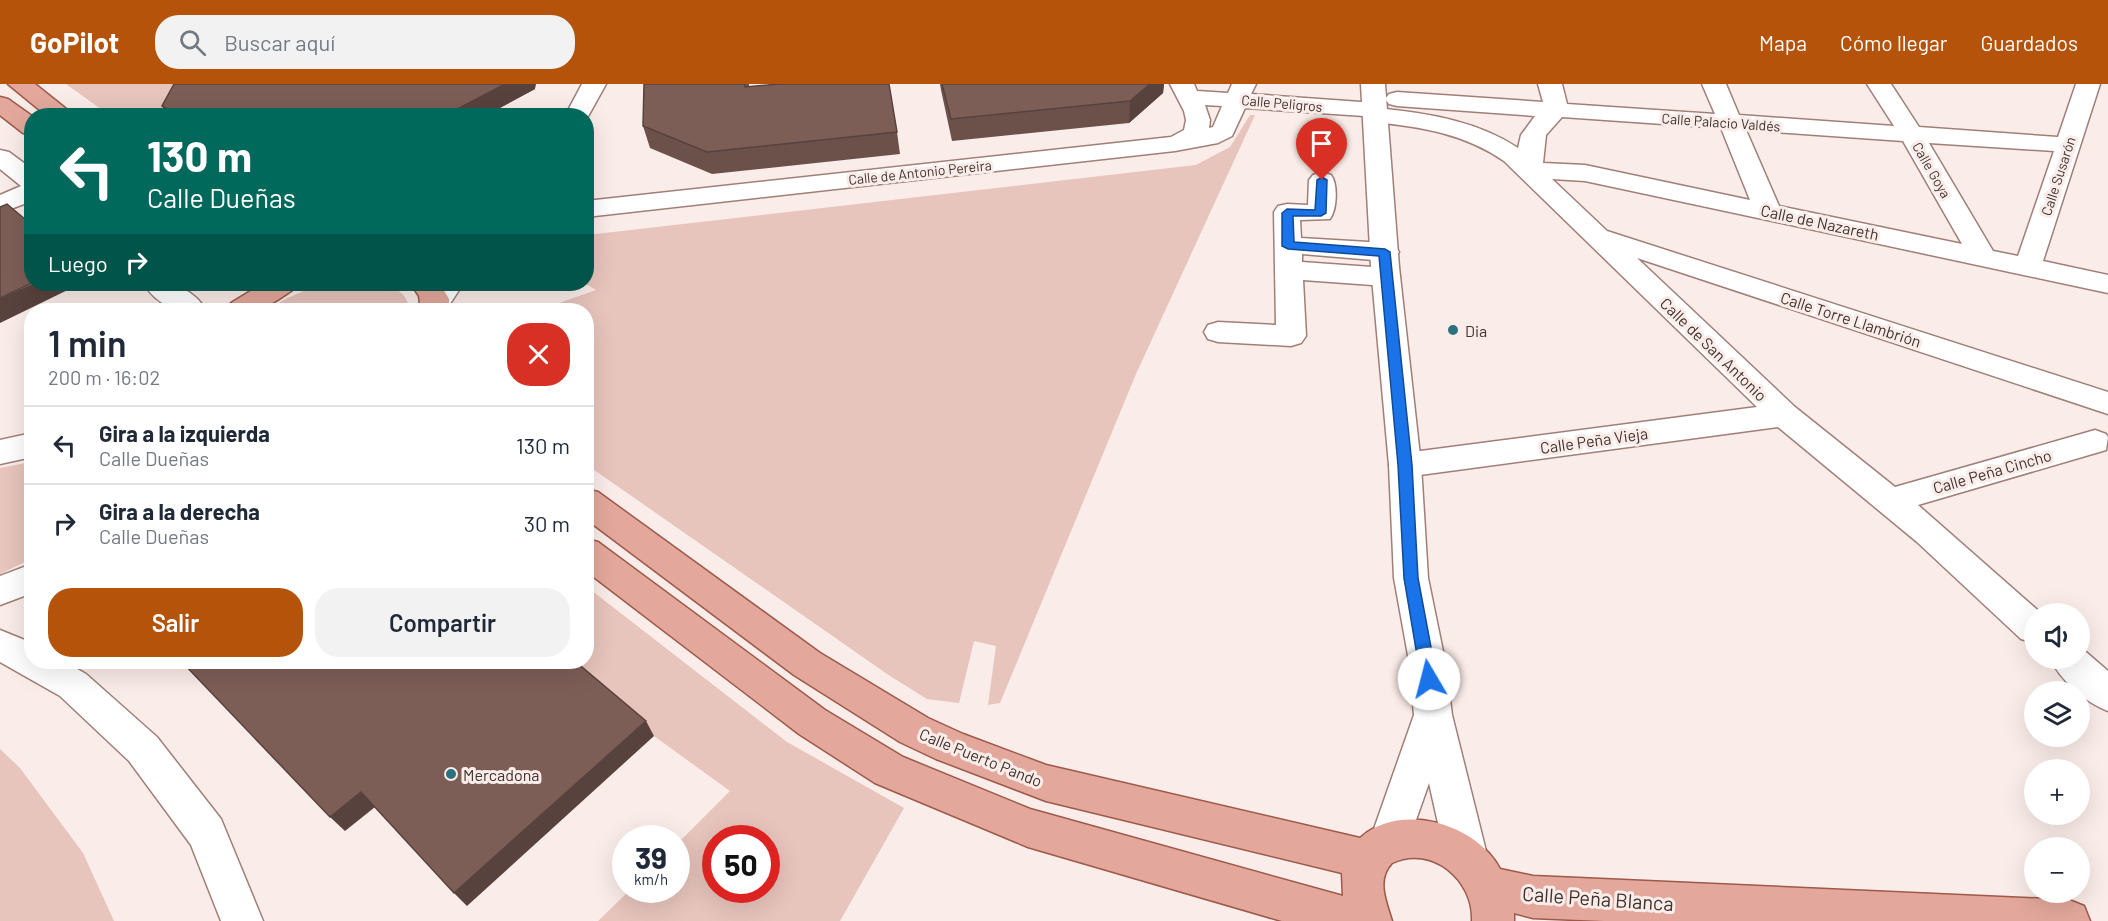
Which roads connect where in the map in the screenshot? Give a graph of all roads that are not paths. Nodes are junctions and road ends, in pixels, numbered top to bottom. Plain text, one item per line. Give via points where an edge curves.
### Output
1 (20, 84) edge
2 (594, 84) edge
3 (1551, 84) edge
4 (1714, 84) edge
5 (1879, 84) edge
6 (2088, 84) edge
7 (1185, 90) edge
8 (1241, 91) edge
9 (1422, 100) junction
10 (1374, 101) edge
11 (0, 105) edge
12 (1498, 106) junction
13 (52, 108) edge
14 (581, 108) edge
15 (1557, 110) junction
16 (24, 122) edge
17 (1732, 123) junction
18 (1912, 135) junction
19 (1488, 139) junction
20 (1531, 139) junction
21 (1188, 141) junction
22 (2069, 145) junction
23 (0, 157) edge
24 (1530, 170) junction
25 (24, 176) edge
26 (1322, 180) dead end
27 (24, 195) edge
28 (0, 205) edge
29 (594, 208) edge
30 (1768, 211) junction
31 (1595, 235) junction
32 (1288, 258) junction
33 (1983, 258) junction
34 (1386, 265) junction
35 (2028, 267) junction
36 (2108, 284) edge
37 (167, 291) edge
38 (265, 291) edge
39 (242, 299) edge
40 (183, 303) edge
41 (1218, 332) dead end
42 (2108, 403) edge
43 (1784, 415) junction
44 (2095, 442) dead end
45 (1405, 465) junction
46 (1890, 501) junction
47 (594, 507) edge
48 (594, 558) edge
49 (24, 581) edge
50 (0, 591) edge
51 (2024, 619) edge
52 (0, 645) edge
53 (24, 657) edge
54 (66, 673) edge
55 (1433, 715) junction
56 (1378, 851) junction
57 (1483, 889) edge
58 (242, 921) edge
59 (1355, 921) edge
60 (1371, 921) edge
61 (2069, 921) edge

1 - 13 main road
2 - 14 street
3 - 15 street
4 - 17 street
5 - 18 street, Calle Goya
6 - 22 street, Calle Susarón
7 - 8 street, Calle Peligros
7 - 21 street via 1200,122
8 - 10 street, Calle Peligros
8 - 21 street, Calle de Antonio Pereira via 1223,131
9 - 10 street, Calle Palacio Valdés
9 - 12 street, Calle Palacio Valdés
9 - 19 street via 1471,124
10 - 19 street, Calle de San Antonio via 1415,119
10 - 34 street
11 - 16 main road
12 - 15 street, Calle Palacio Valdés
12 - 19 street via 1484,126
15 - 17 street, Calle Palacio Valdés
15 - 20 street via 1542,121
17 - 18 street, Calle Palacio Valdés
17 - 30 street
18 - 22 street, Calle Palacio Valdés
18 - 33 street, Calle Goya
19 - 20 street
19 - 24 street, Calle de San Antonio
20 - 24 street
21 - 29 street, Calle de Antonio Pereira
22 - 35 street, Calle Susarón
23 - 25 street
24 - 30 street, Calle de Nazareth via 1585,173
24 - 31 street, Calle de San Antonio
26 - 32 street via 1321,213 1287,213
27 - 28 street
30 - 33 street, Calle de Nazareth
31 - 42 street, Calle Torre Llambrión
31 - 43 street, Calle de San Antonio
32 - 34 street
32 - 41 street via 1291,336
33 - 35 street, Calle de Nazareth
34 - 45 street
35 - 36 street, Calle de Nazareth
37 - 40 street
38 - 39 main road
43 - 45 street, Calle Peña Vieja
43 - 46 street, Calle de San Antonio
44 - 46 street, Calle Peña Cincho
45 - 55 street via 1411,578
46 - 51 street, Calle de San Antonio
47 - 56 main road, Calle Puerto Pando via 807,664 914,730 950,747 1046,783
48 - 59 main road via 812,722 889,770 1028,828
49 - 50 street
52 - 53 street
54 - 58 street via 143,749 207,833
55 - 56 street
55 - 57 street
56 - 57 main road, Calle Peña Blanca via 1414,838 1432,841
56 - 60 main road via 1362,876
57 - 61 main road, Calle Peña Blanca via 1533,897

